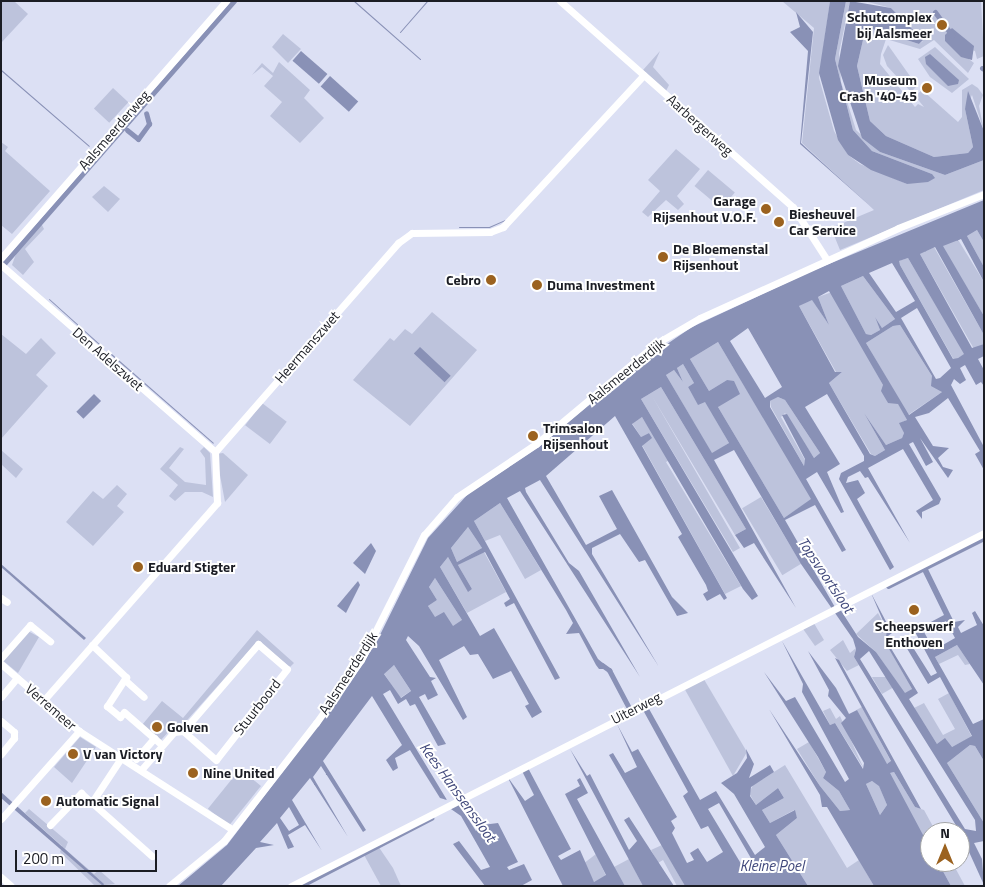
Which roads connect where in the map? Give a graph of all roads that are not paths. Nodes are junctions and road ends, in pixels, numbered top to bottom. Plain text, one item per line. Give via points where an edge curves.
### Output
1 (226, 1) edge
2 (560, 1) edge
3 (644, 75) junction
4 (984, 194) edge
5 (1, 258) edge
6 (828, 260) junction
7 (2, 266) edge
8 (215, 452) junction
9 (984, 534) edge
10 (50, 641) dead end
11 (92, 645) junction
12 (1, 658) edge
13 (1, 664) edge
14 (18, 678) junction
15 (125, 680) junction
16 (1, 697) edge
17 (144, 697) dead end
18 (43, 700) junction
19 (1, 720) edge
20 (79, 731) junction
21 (183, 731) junction
22 (154, 738) junction
23 (162, 746) junction
24 (1, 754) edge
25 (121, 758) junction
26 (136, 759) dead end
27 (141, 770) junction
28 (92, 802) junction
29 (1, 819) edge
30 (50, 825) dead end
31 (230, 828) junction
32 (152, 856) dead end
33 (1, 877) edge
34 (11, 886) edge
35 (169, 886) edge
36 (290, 886) edge

1 - 5 street, Aalsmeerderweg
2 - 3 street, Aarbergerweg
3 - 6 street, Aarbergerweg via 793,208
3 - 8 street, Heermanszwet via 503,227 490,232 422,232 404,237
4 - 6 street, Aalsmeerderdijk
6 - 31 street, Aalsmeerderdijk via 730,302 657,343 543,439 457,497 424,535 374,636 347,680
7 - 8 street, Den Adelszwet
8 - 11 street via 217,503
9 - 36 street, Uiterweg via 448,803 376,845
10 - 12 street via 30,625
11 - 15 street via 124,674
11 - 18 street
13 - 14 street, Verremeer
14 - 16 street
14 - 18 street, Verremeer
15 - 17 street
15 - 22 street via 107,706 120,717 124,712
18 - 20 street, Verremeer
19 - 24 street via 14,732 14,738
20 - 25 street, Verremeer
20 - 29 street
21 - 21 street, Stuurboord via 258,644 287,669 216,760
21 - 23 street, Stuurboord via 174,732
22 - 23 street
22 - 26 street
23 - 27 street, Stuurboord
25 - 27 street, Verremeer
25 - 28 street
27 - 31 street, Verremeer
28 - 30 street via 79,794
28 - 32 street
31 - 35 street, Aalsmeerderdijk via 212,854
33 - 34 street

